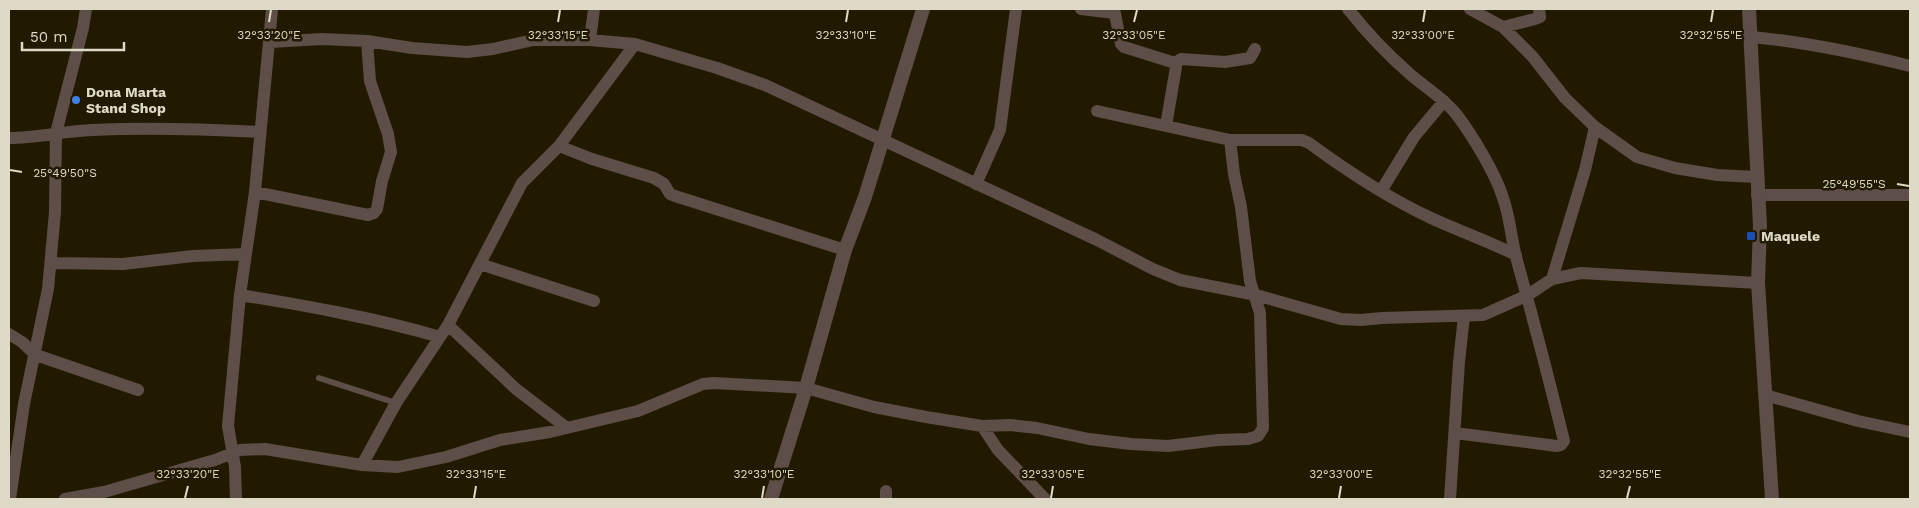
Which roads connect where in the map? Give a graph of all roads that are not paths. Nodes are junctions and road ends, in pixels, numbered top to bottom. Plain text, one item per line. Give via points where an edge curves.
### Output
1 (86, 9) edge
2 (272, 9) edge
3 (594, 9) edge
4 (923, 9) edge
5 (1016, 9) edge
6 (1081, 9) edge
7 (1348, 9) edge
8 (1470, 9) edge
9 (1539, 9) edge
10 (1749, 9) edge
11 (1114, 11) edge
12 (1503, 26) junction
13 (1752, 37) junction
14 (590, 40) junction
15 (367, 41) junction
16 (270, 42) junction
17 (635, 44) junction
18 (1254, 49) dead end
19 (1175, 63) junction
20 (1910, 66) edge
21 (1444, 101) junction
22 (1097, 111) dead end
23 (1166, 126) junction
24 (1595, 127) junction
25 (260, 132) junction
26 (56, 133) junction
27 (9, 138) edge
28 (1230, 140) junction
29 (882, 141) junction
30 (559, 146) junction
31 (1757, 177) junction
32 (976, 184) junction
33 (1381, 190) junction
34 (254, 192) junction
35 (1757, 195) junction
36 (1910, 195) edge
37 (845, 250) junction
38 (246, 254) junction
39 (1516, 255) junction
40 (51, 263) junction
41 (480, 264) junction
42 (1552, 279) junction
43 (1758, 283) junction
44 (240, 295) junction
45 (1256, 295) junction
46 (1528, 295) junction
47 (594, 301) dead end
48 (1464, 316) junction
49 (448, 325) junction
50 (9, 334) edge
51 (440, 337) junction
52 (36, 355) junction
53 (319, 378) dead end
54 (806, 388) junction
55 (138, 390) dead end
56 (1765, 395) junction
57 (396, 403) junction
58 (982, 426) junction
59 (567, 428) junction
60 (1910, 432) edge
61 (1454, 433) junction
62 (233, 453) junction
63 (362, 465) junction
64 (10, 499) edge
65 (65, 499) edge
66 (236, 499) edge
67 (771, 499) edge
68 (1045, 499) edge
69 (1450, 499) edge
70 (1772, 499) edge

1 - 26 street
2 - 16 street
3 - 14 street
4 - 29 street
5 - 32 street via 1000,130
6 - 11 street
7 - 21 street via 1367,34
8 - 12 street
9 - 12 street via 1540,17
10 - 13 street
11 - 19 street via 1124,47
12 - 24 street via 1565,98
13 - 20 street via 1826,46
13 - 31 street
14 - 15 street via 533,40 467,52
14 - 17 street
15 - 16 street
15 - 34 street via 370,81 390,144 377,209 368,215
16 - 25 street
17 - 29 street via 765,85
17 - 30 street
18 - 19 street via 1250,58 1225,62 1181,59
19 - 23 street
21 - 33 street via 1414,136
21 - 39 street via 1493,174 1503,196
22 - 23 street
23 - 28 street
24 - 31 street via 1637,157 1709,174
24 - 42 street
25 - 26 street via 184,128
25 - 34 street
26 - 27 street
26 - 40 street
28 - 33 street via 1302,140
28 - 45 street via 1250,281
29 - 32 street
29 - 37 street
30 - 37 street via 654,178 675,196
30 - 41 street via 522,183
31 - 35 street
32 - 45 street via 1180,280
33 - 39 street via 1430,218
34 - 38 street
35 - 36 street
35 - 43 street via 1760,226
37 - 54 street
38 - 40 street via 123,264
38 - 44 street
39 - 46 street
40 - 52 street
41 - 47 street
41 - 49 street
42 - 43 street via 1581,273
42 - 46 street
43 - 56 street
44 - 51 street via 312,307
44 - 62 street via 228,426
45 - 48 street via 1341,319
45 - 58 street via 1263,368 1263,428 1258,436 1168,446 1090,439 1010,425
46 - 48 street via 1483,315
46 - 61 street via 1564,441 1557,446
48 - 61 street
49 - 51 street
49 - 59 street via 516,389
50 - 52 street
51 - 57 street
52 - 55 street
52 - 64 street via 24,404
53 - 57 lane
54 - 58 street via 874,407
54 - 59 street via 703,384 638,411
54 - 67 street
56 - 60 street
56 - 70 street
57 - 63 street
58 - 68 street via 998,450
59 - 63 street via 500,440 446,457 398,467
61 - 69 street
62 - 63 street via 265,449
62 - 65 street via 104,492
62 - 66 street

